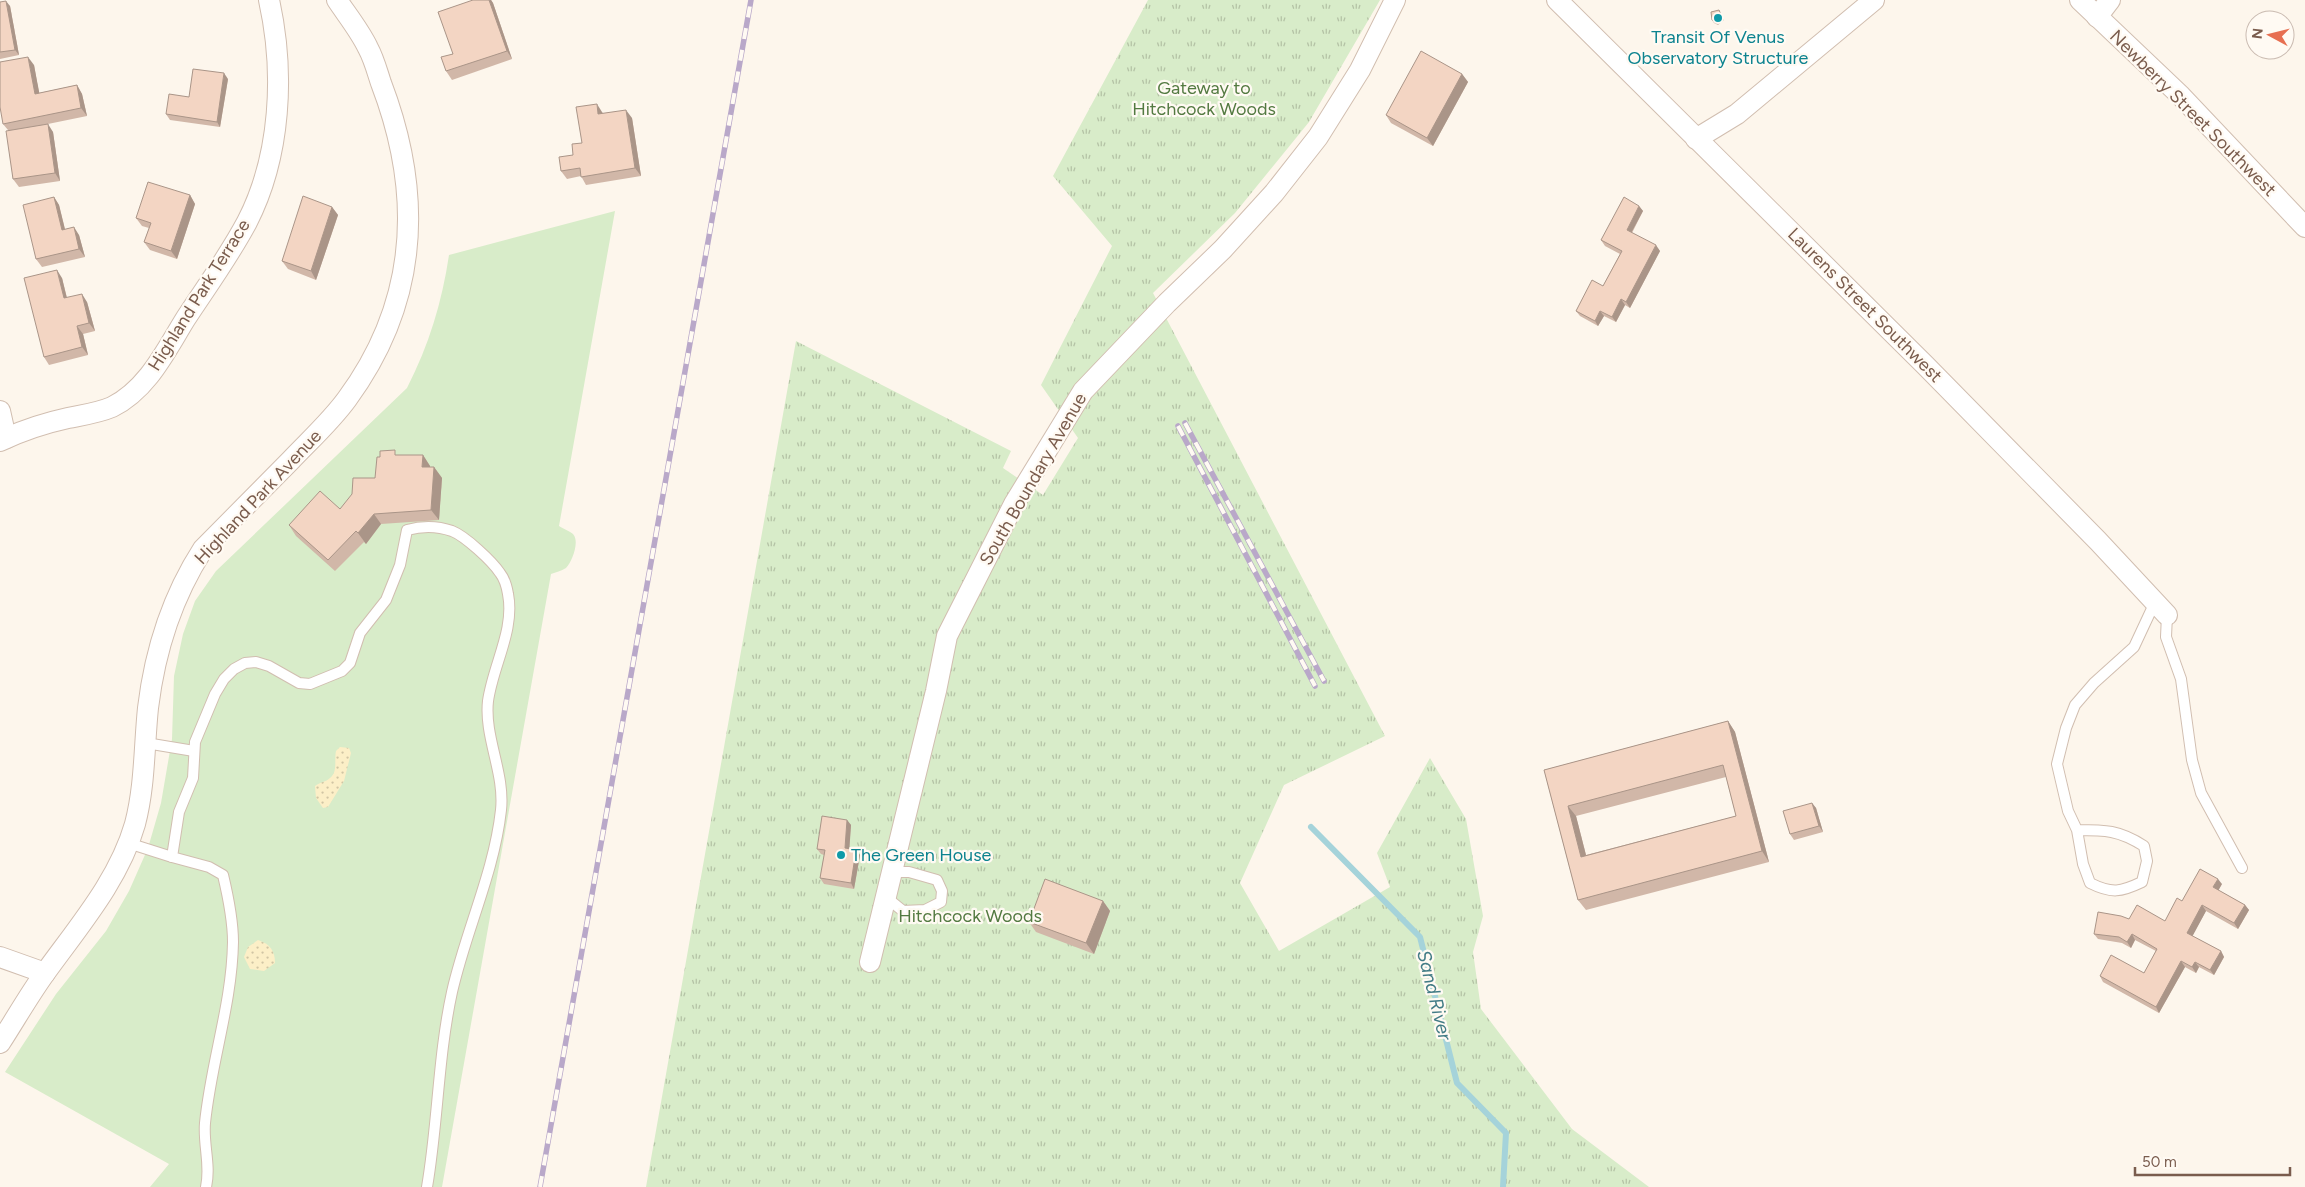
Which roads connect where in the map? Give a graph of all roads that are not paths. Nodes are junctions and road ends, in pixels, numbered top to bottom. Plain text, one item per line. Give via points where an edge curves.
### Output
1 (269, 0) edge
2 (337, 0) edge
3 (1395, 0) edge
4 (1557, 0) edge
5 (1874, 0) edge
6 (2080, 0) edge
7 (2110, 0) edge
8 (2097, 18) junction
9 (1696, 139) junction
10 (2305, 227) edge
11 (0, 411) edge
12 (3, 440) edge
13 (2161, 609) junction
14 (146, 743) junction
15 (194, 751) junction
16 (2077, 830) junction
17 (128, 843) junction
18 (172, 857) junction
19 (2242, 868) dead end
20 (892, 872) junction
21 (887, 898) junction
22 (0, 957) edge
23 (870, 962) dead end
24 (45, 973) junction
25 (0, 1043) edge
26 (206, 1187) edge
27 (427, 1187) edge

1 - 12 street, Highland Park Terrace via 278,74 274,134 259,193 233,247 144,382 112,406
2 - 14 street, Highland Park Avenue via 368,47 394,116 407,180 405,269 392,317 379,346 347,399 204,549 188,571 166,620 148,707
3 - 20 street, South Boundary Avenue via 1360,70 1318,137 1274,193 1083,391 1014,504 947,636
4 - 9 street, Laurens Street Southwest
5 - 9 street via 1737,114
6 - 8 street, Newberry Street Southwest
7 - 8 street
8 - 10 street, Newberry Street Southwest via 2180,96
9 - 13 street, Laurens Street Southwest via 1925,365
11 - 12 street
13 - 16 lane via 2134,647 2094,683 2076,705 2066,728 2057,764 2068,811
13 - 19 lane via 2166,637 2181,678 2192,760 2201,793
14 - 15 lane
14 - 17 street, Highland Park Avenue via 140,800
15 - 18 lane via 193,778 179,812
15 - 27 lane via 215,694 234,669 256,662 270,666 299,683 310,684 342,671 350,663 360,633 386,600 400,565 407,530 416,527 452,531 480,552 501,574 510,611 488,702 501,808 489,874 456,972 448,1011
16 - 16 lane via 2090,883 2104,890 2124,891 2142,882 2148,861 2144,846 2127,835 2109,830
17 - 18 lane
17 - 24 street, Highland Park Avenue via 85,921
18 - 26 lane via 209,867 222,875 232,926 226,1011 205,1123 209,1168
20 - 21 street, South Boundary Avenue
20 - 21 lane via 909,872 937,880 942,891 941,902 925,910 903,910
21 - 23 street, South Boundary Avenue
22 - 24 street
24 - 25 street, Highland Park Avenue

